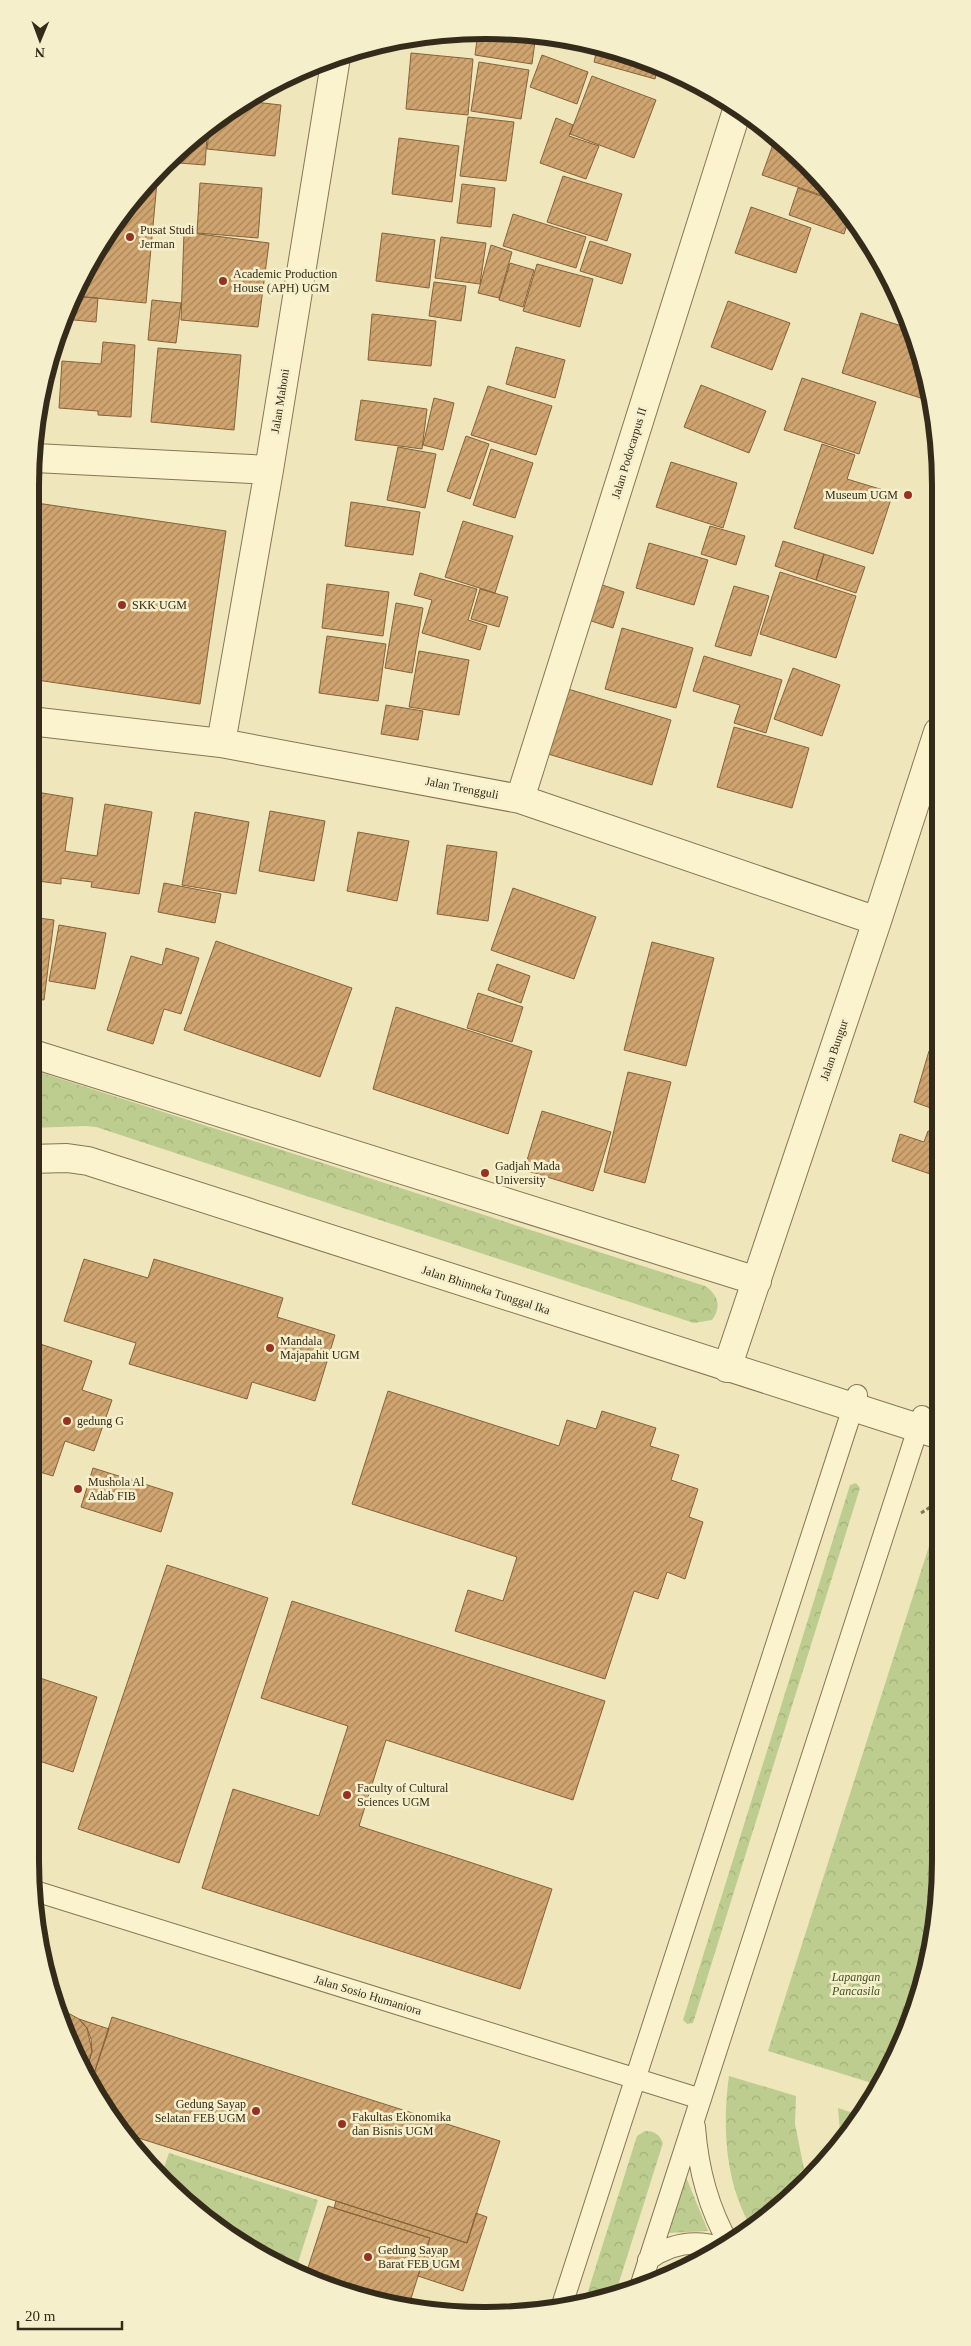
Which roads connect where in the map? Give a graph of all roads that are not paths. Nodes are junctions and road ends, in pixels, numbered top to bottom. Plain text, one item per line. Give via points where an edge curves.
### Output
1 (335, 65) edge
2 (735, 115) edge
3 (40, 458) edge
4 (268, 470) junction
5 (39, 722) edge
6 (221, 743) junction
7 (932, 751) edge
8 (520, 799) junction
9 (878, 921) junction
10 (39, 1056) edge
11 (39, 1159) edge
12 (757, 1281) junction
13 (729, 1362) junction
14 (855, 1401) junction
15 (930, 1425) edge
16 (40, 1894) edge
17 (636, 2079) junction
18 (701, 2099) junction
19 (694, 2119) junction
20 (726, 2237) edge
21 (712, 2245) edge
22 (648, 2260) junction
23 (643, 2278) edge
24 (564, 2300) edge

1 - 4 street, Jalan Mahoni
2 - 8 street, Jalan Podocarpus II
3 - 4 street
4 - 6 street, Jalan Mahoni
5 - 6 street, Jalan Trengguli
6 - 8 street, Jalan Trengguli
7 - 9 street, Jalan Bungur
8 - 9 street, Jalan Trengguli
9 - 12 street, Jalan Bungur
10 - 12 street
11 - 13 street, Jalan Bhinneka Tunggal Ika via 88,1161
12 - 13 street, Jalan Bungur
13 - 14 street, Jalan Bhinneka Tunggal Ika
14 - 15 street, Jalan Bhinneka Tunggal Ika
14 - 17 lane
15 - 18 lane
16 - 17 lane, Jalan Sosio Humaniora
17 - 18 lane, Jalan Sosio Humaniora
17 - 24 lane
18 - 19 lane
19 - 20 lane via 708,2197
19 - 22 lane
21 - 22 lane via 673,2246
22 - 23 lane

